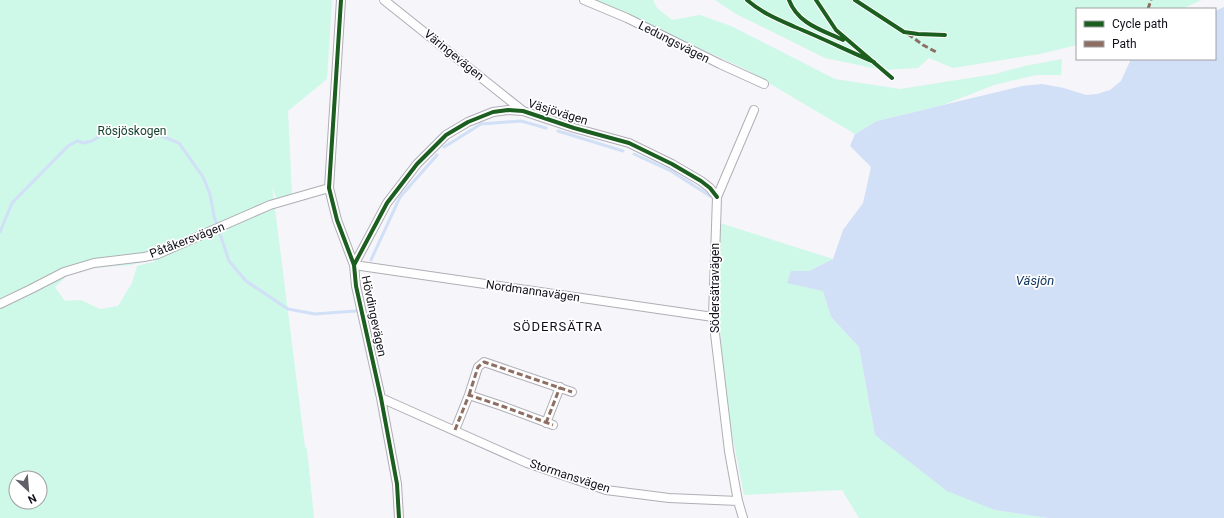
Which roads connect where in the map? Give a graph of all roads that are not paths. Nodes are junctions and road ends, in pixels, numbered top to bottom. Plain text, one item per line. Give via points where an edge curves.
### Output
1 (341, 0) edge
2 (384, 0) edge
3 (584, 0) edge
4 (764, 84) dead end
5 (754, 110) dead end
6 (523, 111) junction
7 (329, 188) junction
8 (717, 196) junction
9 (354, 265) junction
10 (0, 304) edge
11 (713, 317) junction
12 (560, 387) junction
13 (572, 392) dead end
14 (469, 395) junction
15 (381, 398) junction
16 (455, 430) junction
17 (738, 501) junction
18 (399, 518) edge
19 (743, 518) edge

1 - 7 street, Hövdingevägen
2 - 6 street, Väringevägen
3 - 4 street, Ledungsvägen
5 - 8 street, Södersätravägen
6 - 8 street, Väsjövägen via 630,143 701,181
6 - 9 street, Väsjövägen via 493,112 468,122 446,135 417,164 387,203
7 - 9 street, Hövdingevägen via 337,220
7 - 10 street, Påtåkersvägen via 270,206 158,254 94,263 64,272
8 - 11 street, Södersätravägen
9 - 11 street, Nordmannavägen
9 - 15 street, Hövdingevägen via 356,286
11 - 17 street, Södersätravägen via 729,451
12 - 13 street
12 - 14 street via 484,362 478,367
12 - 14 street via 550,424
14 - 16 street
15 - 16 street, Stormansvägen
15 - 18 street, Hövdingevägen via 397,484
16 - 17 street, Stormansvägen via 528,463 606,490 669,498
17 - 19 street, Södersätravägen

